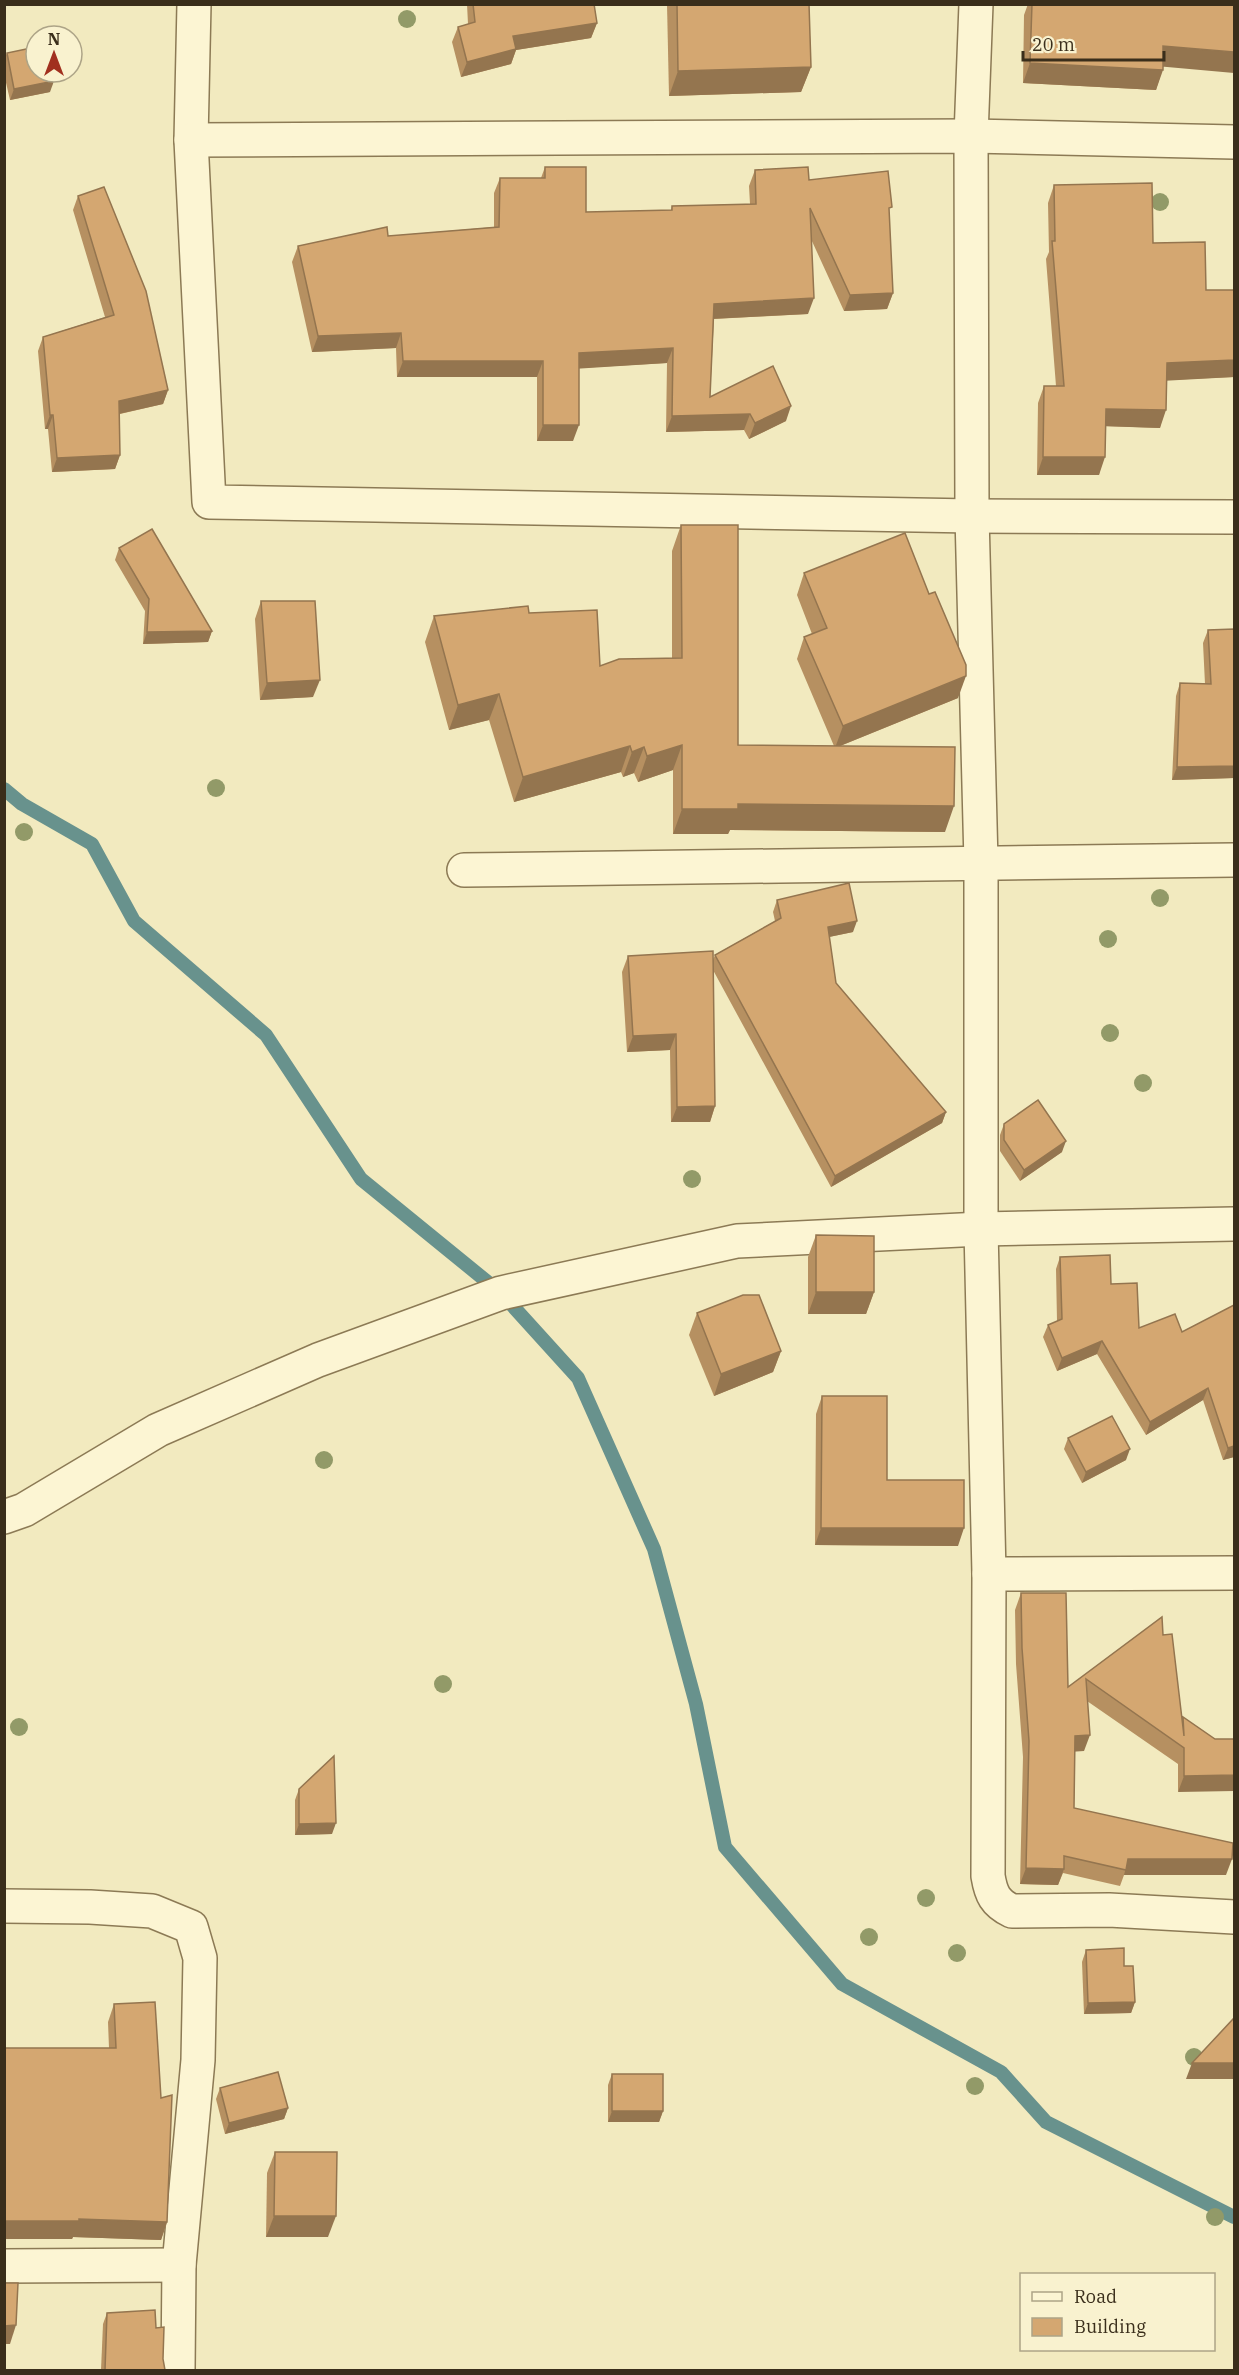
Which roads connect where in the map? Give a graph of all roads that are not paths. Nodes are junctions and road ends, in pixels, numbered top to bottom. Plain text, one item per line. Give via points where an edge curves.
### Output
1 (194, 4) edge
2 (976, 4) edge
3 (971, 136) junction
4 (190, 140) junction
5 (1234, 142) edge
6 (972, 516) junction
7 (1234, 517) edge
8 (1234, 860) edge
9 (981, 862) junction
10 (464, 870) dead end
11 (1234, 1224) edge
12 (981, 1228) junction
13 (4, 1517) edge
14 (1234, 1573) edge
15 (989, 1574) junction
16 (4, 1906) edge
17 (1234, 1917) edge
18 (179, 2265) junction
19 (4, 2266) edge
20 (178, 2370) edge

1 - 4 street
2 - 3 street
3 - 4 street
3 - 5 street
3 - 6 street
4 - 6 street via 208,502
6 - 7 street
6 - 9 street
8 - 9 street
9 - 10 street
9 - 12 street
11 - 12 street
12 - 13 street via 737,1241 501,1293 318,1360 158,1430 24,1510
12 - 15 street
14 - 15 street
15 - 17 street via 991,1894 1012,1911 1109,1910
16 - 18 street via 152,1911 191,1927 200,1959 198,2060
18 - 19 street
18 - 20 street

